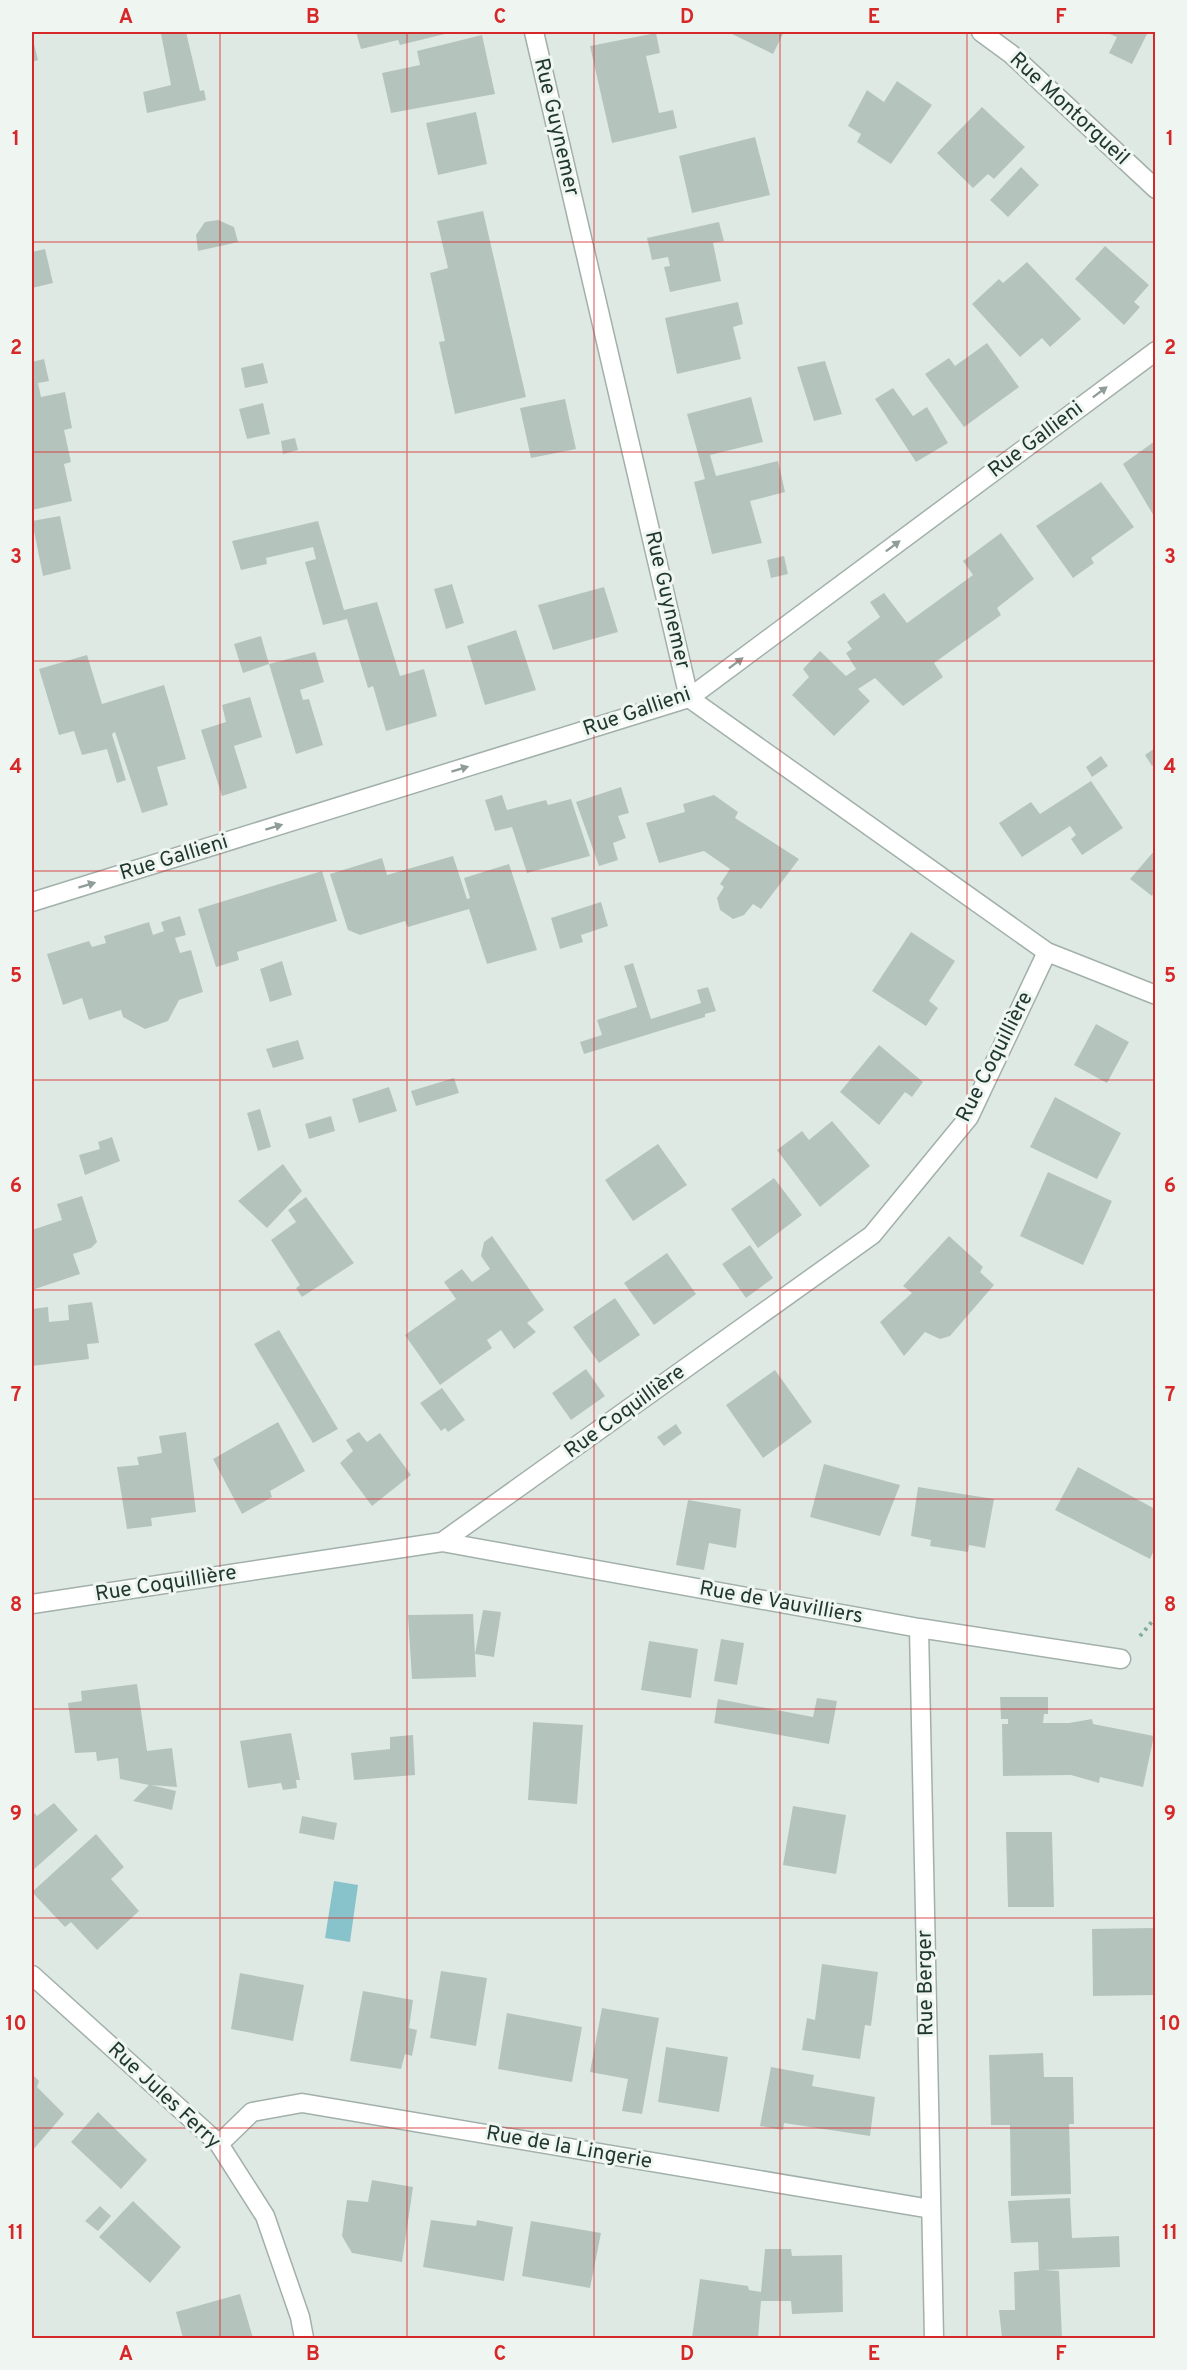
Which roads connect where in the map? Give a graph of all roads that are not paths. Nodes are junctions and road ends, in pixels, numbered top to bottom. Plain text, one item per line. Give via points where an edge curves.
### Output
1 (534, 32) edge
2 (981, 32) edge
3 (1155, 189) edge
4 (1155, 351) edge
5 (689, 698) junction
6 (32, 899) edge
7 (1047, 951) junction
8 (1155, 995) edge
9 (442, 1542) junction
10 (32, 1604) edge
11 (919, 1628) junction
12 (1121, 1659) dead end
13 (32, 1975) edge
14 (219, 2144) junction
15 (931, 2209) junction
16 (304, 2338) edge
17 (934, 2338) edge

1 - 5 street, Rue Guynemer
2 - 3 street, Rue Montorgueil via 1011,54
5 -> 4 street, Rue Gallieni
6 -> 5 street, Rue Gallieni
5 - 7 street, Rue Guynemer
7 - 8 street, Rue Guynemer
7 - 9 street, Rue Coquillière via 969,1117 872,1235
9 - 10 street, Rue Coquillière
9 - 11 street, Rue de Vauvilliers
11 - 12 street, Rue de Vauvilliers
11 - 15 street, Rue Berger
13 - 14 street, Rue Jules Ferry
14 - 15 street, Rue de la Lingerie via 252,2112 302,2103
14 - 16 street, Rue Jules Ferry via 265,2216
15 - 17 street, Rue Berger

